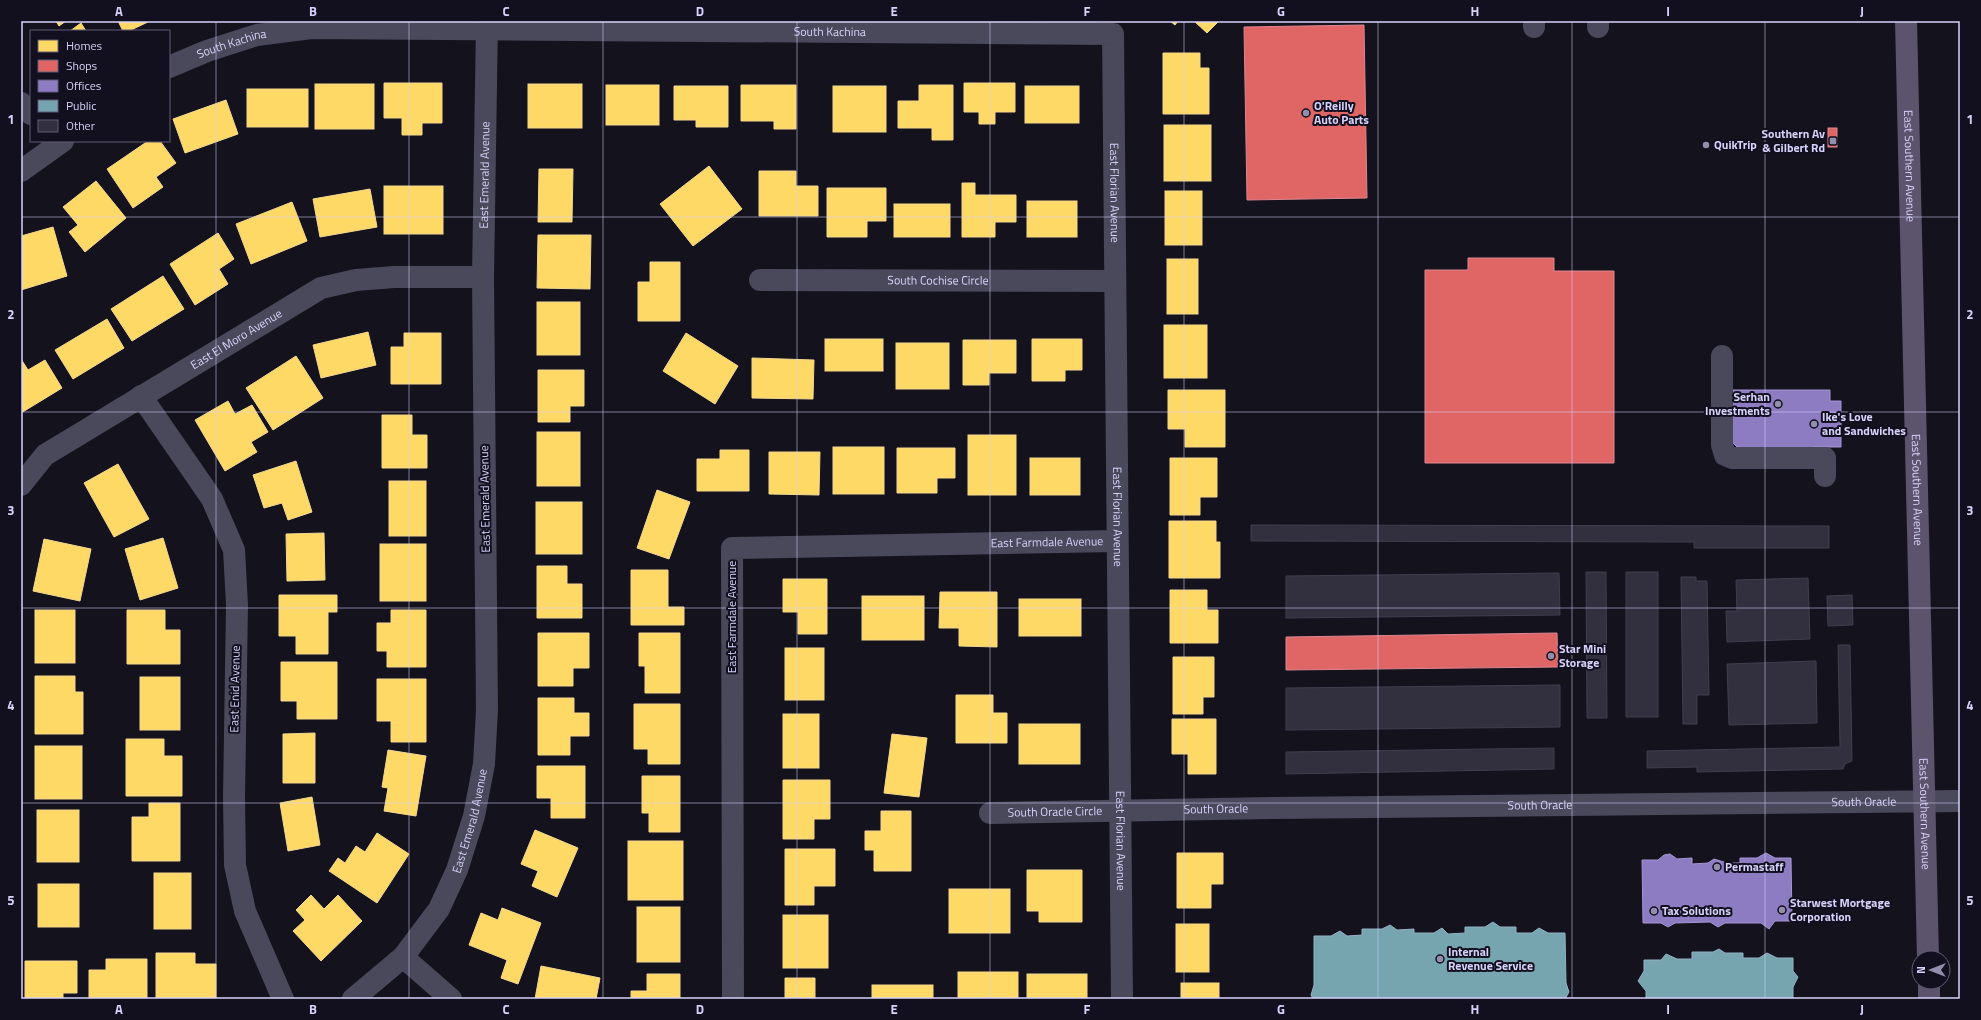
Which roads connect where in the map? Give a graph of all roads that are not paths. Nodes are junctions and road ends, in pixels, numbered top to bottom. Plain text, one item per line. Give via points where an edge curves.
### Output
1 (1906, 21) edge
2 (487, 25) edge
3 (1113, 34) joint
4 (170, 67) edge
5 (21, 103) edge
6 (30, 113) edge
7 (58, 142) edge
8 (21, 171) edge
9 (483, 277) junction
10 (760, 280) dead end
11 (1115, 281) junction
12 (1722, 356) dead end
13 (141, 396) junction
14 (1825, 476) dead end
15 (21, 485) edge
16 (1118, 541) junction
17 (1926, 801) junction
18 (1960, 801) edge
19 (1120, 810) junction
20 (990, 813) dead end
21 (1928, 950) edge
22 (403, 957) junction
23 (283, 999) edge
24 (353, 999) edge
25 (451, 999) edge
26 (733, 999) edge
27 (1122, 999) edge

1 - 17 main road, East Southern Avenue
2 - 3 street, South Kachina
2 - 4 street, South Kachina via 311,28 257,35 207,51
2 - 9 street, East Emerald Avenue
3 - 11 street, East Florian Avenue
5 - 6 street
7 - 8 street
9 - 13 street, East El Moro Avenue via 394,277 356,280 321,288
9 - 22 street, East Emerald Avenue via 487,710 484,764 474,816 457,870 439,909
10 - 11 street, South Cochise Circle
11 - 16 street, East Florian Avenue
12 - 14 street via 1722,445 1725,455 1732,458 1825,458
13 - 15 street, East El Moro Avenue via 45,455
13 - 23 street, East Enid Avenue via 212,499 234,550 237,605 235,866 245,911
16 - 19 street, East Florian Avenue
16 - 26 street, East Farmdale Avenue via 732,548
17 - 18 street, South Oracle
17 - 19 street, South Oracle
17 - 21 main road, East Southern Avenue
19 - 20 street, South Oracle Circle
19 - 27 street, East Florian Avenue
22 - 24 street, East Emerald Avenue
22 - 25 street

